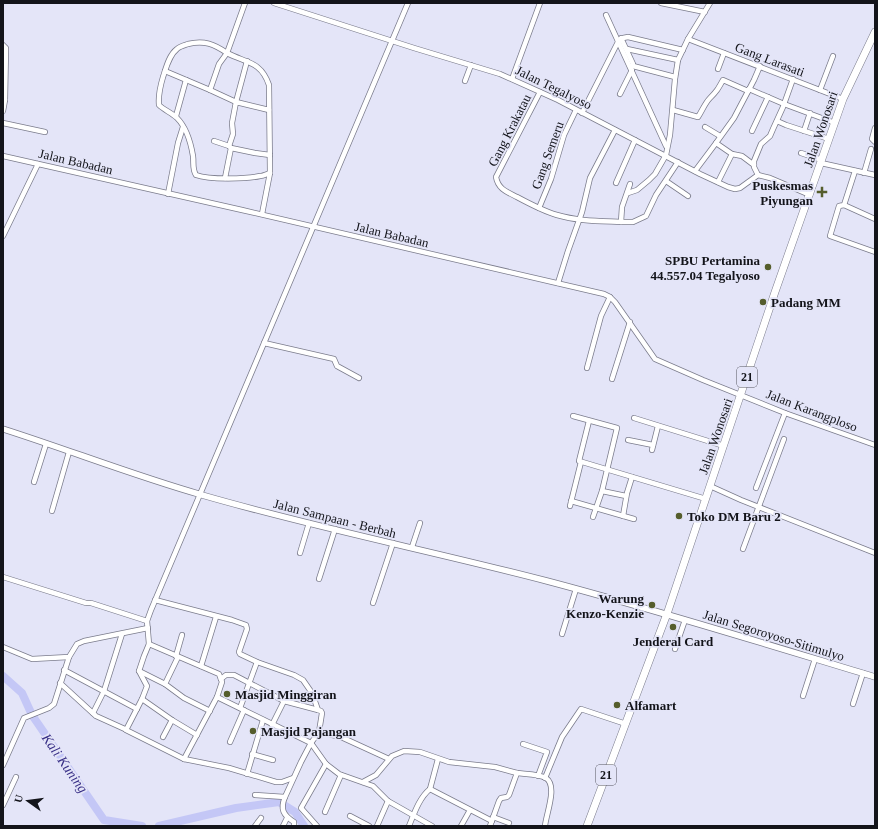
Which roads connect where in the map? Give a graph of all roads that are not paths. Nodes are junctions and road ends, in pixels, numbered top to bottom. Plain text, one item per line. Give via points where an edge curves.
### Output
1 (246, 3) edge
2 (274, 3) edge
3 (408, 3) edge
4 (540, 3) edge
5 (661, 3) edge
6 (710, 3) edge
7 (705, 12) junction
8 (606, 15) dead end
9 (875, 32) edge
10 (620, 39) junction
11 (688, 39) junction
12 (392, 40) junction
13 (3, 45) edge
14 (872, 46) edge
15 (627, 49) junction
16 (683, 50) junction
17 (227, 53) junction
18 (724, 53) junction
19 (833, 56) dead end
20 (678, 60) junction
21 (247, 61) junction
22 (471, 65) junction
23 (760, 66) junction
24 (632, 68) junction
25 (718, 69) dead end
26 (165, 71) junction
27 (675, 77) junction
28 (512, 79) junction
29 (793, 79) junction
30 (186, 80) junction
31 (465, 81) dead end
32 (210, 90) junction
33 (749, 90) junction
34 (820, 90) junction
35 (540, 92) junction
36 (620, 94) dead end
37 (768, 97) junction
38 (4, 99) edge
39 (843, 99) junction
40 (236, 102) junction
41 (784, 104) junction
42 (269, 110) junction
43 (576, 110) junction
44 (673, 110) junction
45 (3, 111) edge
46 (582, 113) junction
47 (810, 113) junction
48 (176, 116) junction
49 (777, 121) junction
50 (3, 123) edge
51 (835, 123) junction
52 (183, 127) junction
53 (705, 127) dead end
54 (875, 128) edge
55 (615, 130) junction
56 (752, 131) dead end
57 (804, 131) junction
58 (45, 132) dead end
59 (720, 136) junction
60 (829, 138) junction
61 (635, 140) junction
62 (874, 140) edge
63 (214, 141) dead end
64 (716, 143) junction
65 (667, 144) junction
66 (230, 147) junction
67 (871, 149) dead end
68 (801, 153) dead end
69 (732, 154) junction
70 (270, 155) junction
71 (666, 155) junction
72 (3, 156) edge
73 (678, 162) junction
74 (822, 162) junction
75 (38, 164) junction
76 (754, 165) junction
77 (695, 171) junction
78 (856, 171) junction
79 (270, 173) junction
80 (864, 173) junction
81 (758, 175) junction
82 (875, 175) edge
83 (225, 178) junction
84 (666, 181) junction
85 (718, 182) junction
86 (616, 183) dead end
87 (630, 184) dead end
88 (628, 192) junction
89 (168, 194) junction
90 (810, 195) junction
91 (688, 196) dead end
92 (844, 205) junction
93 (539, 208) junction
94 (262, 214) junction
95 (580, 219) junction
96 (875, 219) edge
97 (621, 222) junction
98 (313, 227) junction
99 (5, 228) edge
100 (3, 236) edge
101 (875, 252) edge
102 (558, 283) junction
103 (610, 297) junction
104 (630, 322) junction
105 (264, 343) junction
106 (587, 368) dead end
107 (359, 378) dead end
108 (612, 379) dead end
109 (741, 394) junction
110 (785, 413) junction
111 (573, 416) dead end
112 (634, 418) dead end
113 (589, 421) junction
114 (658, 426) junction
115 (3, 429) edge
116 (784, 439) dead end
117 (628, 440) dead end
118 (46, 444) junction
119 (875, 445) edge
120 (724, 446) junction
121 (69, 452) junction
122 (581, 462) junction
123 (607, 470) junction
124 (760, 472) junction
125 (632, 477) junction
126 (770, 477) junction
127 (34, 482) dead end
128 (710, 486) junction
129 (756, 488) dead end
130 (602, 491) junction
131 (200, 495) junction
132 (626, 496) junction
133 (706, 499) junction
134 (758, 507) junction
135 (596, 508) junction
136 (52, 511) dead end
137 (623, 516) junction
138 (593, 517) dead end
139 (634, 518) dead end
140 (309, 523) junction
141 (420, 523) dead end
142 (335, 529) junction
143 (392, 544) junction
144 (412, 547) junction
145 (743, 549) dead end
146 (300, 553) dead end
147 (875, 553) edge
148 (3, 577) edge
149 (319, 579) dead end
150 (576, 589) junction
151 (155, 600) junction
152 (373, 603) dead end
153 (667, 613) junction
154 (216, 617) junction
155 (685, 620) junction
156 (147, 621) junction
157 (148, 628) junction
158 (122, 634) junction
159 (562, 634) dead end
160 (182, 635) dead end
161 (150, 644) junction
162 (3, 647) edge
163 (675, 649) dead end
164 (177, 656) junction
165 (69, 657) junction
166 (814, 659) junction
167 (258, 662) junction
168 (201, 666) junction
169 (64, 670) junction
170 (139, 671) junction
171 (863, 673) junction
172 (875, 677) edge
173 (221, 679) junction
174 (249, 682) junction
175 (60, 683) junction
176 (165, 684) junction
177 (104, 691) junction
178 (803, 696) dead end
179 (217, 697) junction
180 (142, 699) junction
181 (284, 701) junction
182 (853, 704) dead end
183 (137, 709) junction
184 (242, 709) junction
185 (318, 710) junction
186 (210, 711) junction
187 (93, 713) junction
188 (172, 720) junction
189 (262, 720) junction
190 (272, 724) junction
191 (626, 724) junction
192 (126, 730) junction
193 (319, 732) junction
194 (197, 734) junction
195 (163, 737) dead end
196 (230, 742) dead end
197 (311, 743) junction
198 (523, 744) dead end
199 (252, 754) junction
200 (184, 759) junction
201 (389, 759) junction
202 (438, 759) junction
203 (273, 760) dead end
204 (326, 764) junction
205 (3, 765) edge
206 (517, 773) junction
207 (247, 774) junction
208 (341, 775) junction
209 (538, 776) junction
210 (16, 777) dead end
211 (293, 778) junction
212 (545, 778) junction
213 (363, 782) junction
214 (430, 789) junction
215 (255, 795) dead end
216 (284, 798) junction
217 (388, 801) junction
218 (3, 805) edge
219 (470, 810) junction
220 (325, 812) dead end
221 (350, 816) dead end
222 (413, 816) junction
223 (261, 818) dead end
224 (287, 818) junction
225 (492, 821) edge
226 (509, 823) dead end
227 (255, 826) edge
228 (283, 826) edge
229 (294, 826) edge
230 (317, 826) edge
231 (369, 826) edge
232 (377, 826) edge
233 (409, 826) edge
234 (432, 826) edge
235 (461, 826) edge
236 (545, 826) edge
237 (587, 826) edge

1 - 17 street
2 - 12 street, Jalan Tegalyoso
3 - 12 street
4 - 28 street
5 - 7 street
6 - 7 street
7 - 11 street
8 - 10 street
9 - 14 highway, Jalan Wonosari / 21
10 - 15 street
10 - 16 street via 628,37
10 - 24 street
10 - 46 street
11 - 16 street
11 - 18 street, Gang Larasati
12 - 22 street, Jalan Tegalyoso
12 - 98 street
13 - 38 street via 7,53
14 - 39 highway, Jalan Wonosari / 21
15 - 20 street
15 - 24 street
16 - 20 street
17 - 21 street
17 - 26 street via 203,42 183,46 171,57
17 - 32 street via 219,64
18 - 23 street, Gang Larasati
18 - 25 street
19 - 34 street
20 - 27 street
21 - 40 street
21 - 42 street via 264,73 269,85
22 - 28 street, Jalan Tegalyoso
22 - 31 street
23 - 29 street, Gang Larasati
23 - 33 street
24 - 27 street
24 - 36 street
24 - 65 street
26 - 30 street
26 - 48 street via 159,92 159,105
27 - 44 street
28 - 35 street, Jalan Tegalyoso
29 - 34 street, Gang Larasati
29 - 41 street
30 - 32 street
30 - 48 street
32 - 40 street
33 - 37 street
33 - 44 street via 723,80 698,117
33 - 59 street via 732,122
34 - 39 street, Gang Larasati
35 - 43 street, Jalan Tegalyoso
35 - 93 street, Gang Krakatau via 496,177 497,184 503,189
37 - 41 street
37 - 56 street
38 - 45 street
39 - 51 highway, Jalan Wonosari / 21
40 - 42 street
40 - 66 street
41 - 47 street
41 - 49 street
42 - 70 street
43 - 46 street, Jalan Tegalyoso
43 - 93 street, Gang Semeru via 564,135
44 - 65 street
46 - 55 street, Jalan Tegalyoso
47 - 51 street
47 - 57 street
48 - 52 street
49 - 57 street
49 - 76 street via 770,136 761,144
50 - 58 street
51 - 60 highway, Jalan Wonosari / 21
52 - 83 street via 190,144 195,174 209,178
52 - 89 street
53 - 59 street
54 - 62 street
55 - 61 street, Jalan Tegalyoso
55 - 95 street via 590,178
57 - 60 street
59 - 64 street
60 - 74 highway, Jalan Wonosari / 21
61 - 71 street, Jalan Tegalyoso
61 - 86 street
63 - 66 street
64 - 69 street
64 - 77 street
65 - 71 street
66 - 70 street
66 - 83 street
67 - 80 street
68 - 74 street
69 - 76 street via 742,156
69 - 85 street
70 - 79 street
71 - 73 street, Jalan Tegalyoso
71 - 88 street via 649,180 637,190
72 - 75 street, Jalan Babadan
73 - 77 street, Jalan Tegalyoso
73 - 84 street
74 - 78 street
74 - 90 highway, Jalan Wonosari / 21
75 - 89 street, Jalan Babadan
75 - 99 street
76 - 81 street
77 - 85 street, Jalan Tegalyoso
78 - 80 street
78 - 92 street
79 - 83 street
79 - 94 street
80 - 82 street
81 - 85 street, Jalan Tegalyoso via 735,189
81 - 90 street
84 - 91 street
84 - 97 street via 646,216 633,222
87 - 88 street
88 - 97 street via 622,207
89 - 94 street, Jalan Babadan
90 - 109 highway, Jalan Wonosari / 21
92 - 96 street
92 - 101 street via 839,206 830,236
93 - 95 street
94 - 98 street, Jalan Babadan
95 - 97 street
95 - 102 street
98 - 102 street, Jalan Babadan
98 - 105 street
99 - 100 street
102 - 103 street, Jalan Babadan
103 - 104 street
103 - 106 street via 601,316
104 - 108 street
104 - 109 street via 655,359
105 - 107 street via 334,359 337,366
105 - 131 street
109 - 110 street, Jalan Karangploso
109 - 120 highway, Jalan Wonosari / 21
110 - 119 street, Jalan Karangploso
110 - 124 street
111 - 113 street
112 - 114 street
113 - 122 street via 579,461
113 - 123 street via 617,428
114 - 117 street via 652,447
114 - 120 street
115 - 118 main road, Jalan Sampaan - Berbah
116 - 126 street
118 - 121 main road, Jalan Sampaan - Berbah
118 - 127 street
120 - 128 highway, Jalan Wonosari / 21
121 - 131 main road, Jalan Sampaan - Berbah
121 - 136 street
122 - 123 street
122 - 135 street via 570,504
123 - 125 street
123 - 130 street
124 - 126 street
124 - 129 street
125 - 132 street
125 - 133 street
126 - 134 street
128 - 133 highway, Jalan Wonosari / 21
128 - 134 street
130 - 132 street
130 - 135 street
131 - 140 main road, Jalan Sampaan - Berbah
131 - 151 street
132 - 137 street
133 - 153 highway, Jalan Wonosari / 21
134 - 145 street
134 - 147 street
135 - 137 street
135 - 138 street
137 - 139 street
140 - 142 main road, Jalan Sampaan - Berbah
140 - 146 street
141 - 144 street
142 - 143 main road, Jalan Sampaan - Berbah
142 - 149 street
143 - 144 main road, Jalan Sampaan - Berbah
143 - 152 street
144 - 150 main road, Jalan Sampaan - Berbah
148 - 156 street
150 - 153 main road, Jalan Sampaan - Berbah
150 - 159 street
151 - 154 street
151 - 156 street
153 - 155 main road, Jalan Segoroyoso-Sitimulyo
153 - 191 highway, Jalan Wonosari / 21
154 - 167 street via 246,625 239,652
154 - 168 street
155 - 163 street
155 - 166 main road, Jalan Segoroyoso-Sitimulyo
156 - 157 street
157 - 158 street
157 - 161 street
158 - 165 street via 80,642
158 - 177 street
160 - 164 street
161 - 164 street
161 - 170 street
162 - 165 street via 32,659
164 - 168 street
164 - 176 street
165 - 169 street
166 - 171 main road, Jalan Segoroyoso-Sitimulyo
166 - 178 street
167 - 174 street
167 - 185 street via 303,680 312,692
168 - 173 street via 219,674
169 - 175 street
169 - 177 street
170 - 176 street
170 - 180 street via 147,686
171 - 172 main road, Jalan Segoroyoso-Sitimulyo
171 - 182 street
173 - 174 street via 234,675
173 - 179 street
174 - 181 street
174 - 184 street
175 - 187 street
175 - 205 street via 54,704 24,718
176 - 186 street via 184,698
177 - 183 street
177 - 187 street
179 - 184 street
179 - 186 street
180 - 183 street
180 - 188 street
181 - 185 street
181 - 190 street
183 - 192 street
184 - 189 street
184 - 196 street
185 - 193 street via 322,716
186 - 194 street
187 - 192 street
188 - 194 street
188 - 195 street
189 - 190 street
189 - 199 street
190 - 197 street
191 - 212 street via 581,709 562,737
191 - 237 highway, Jalan Wonosari / 21
192 - 200 street
193 - 197 street
193 - 201 street via 341,737
194 - 200 street
197 - 204 street
197 - 211 street
198 - 209 street via 547,752
199 - 203 street
199 - 207 street
200 - 207 street
201 - 202 street via 404,751 420,752
201 - 213 street via 376,775
202 - 206 street
202 - 214 street
204 - 208 street
204 - 230 street via 301,808
206 - 209 street
206 - 225 street via 508,797 501,798
207 - 211 street via 279,782
208 - 213 street
208 - 220 street
209 - 212 street
210 - 218 street
211 - 216 street
212 - 236 street via 552,789
213 - 217 street via 378,789
214 - 219 street
214 - 222 street via 420,801
215 - 216 street
216 - 224 street via 282,806
217 - 222 street
217 - 232 street
219 - 225 street
219 - 235 street
221 - 231 street
222 - 233 street
222 - 234 street
223 - 227 street
224 - 228 street
224 - 229 street via 294,822
225 - 226 street

